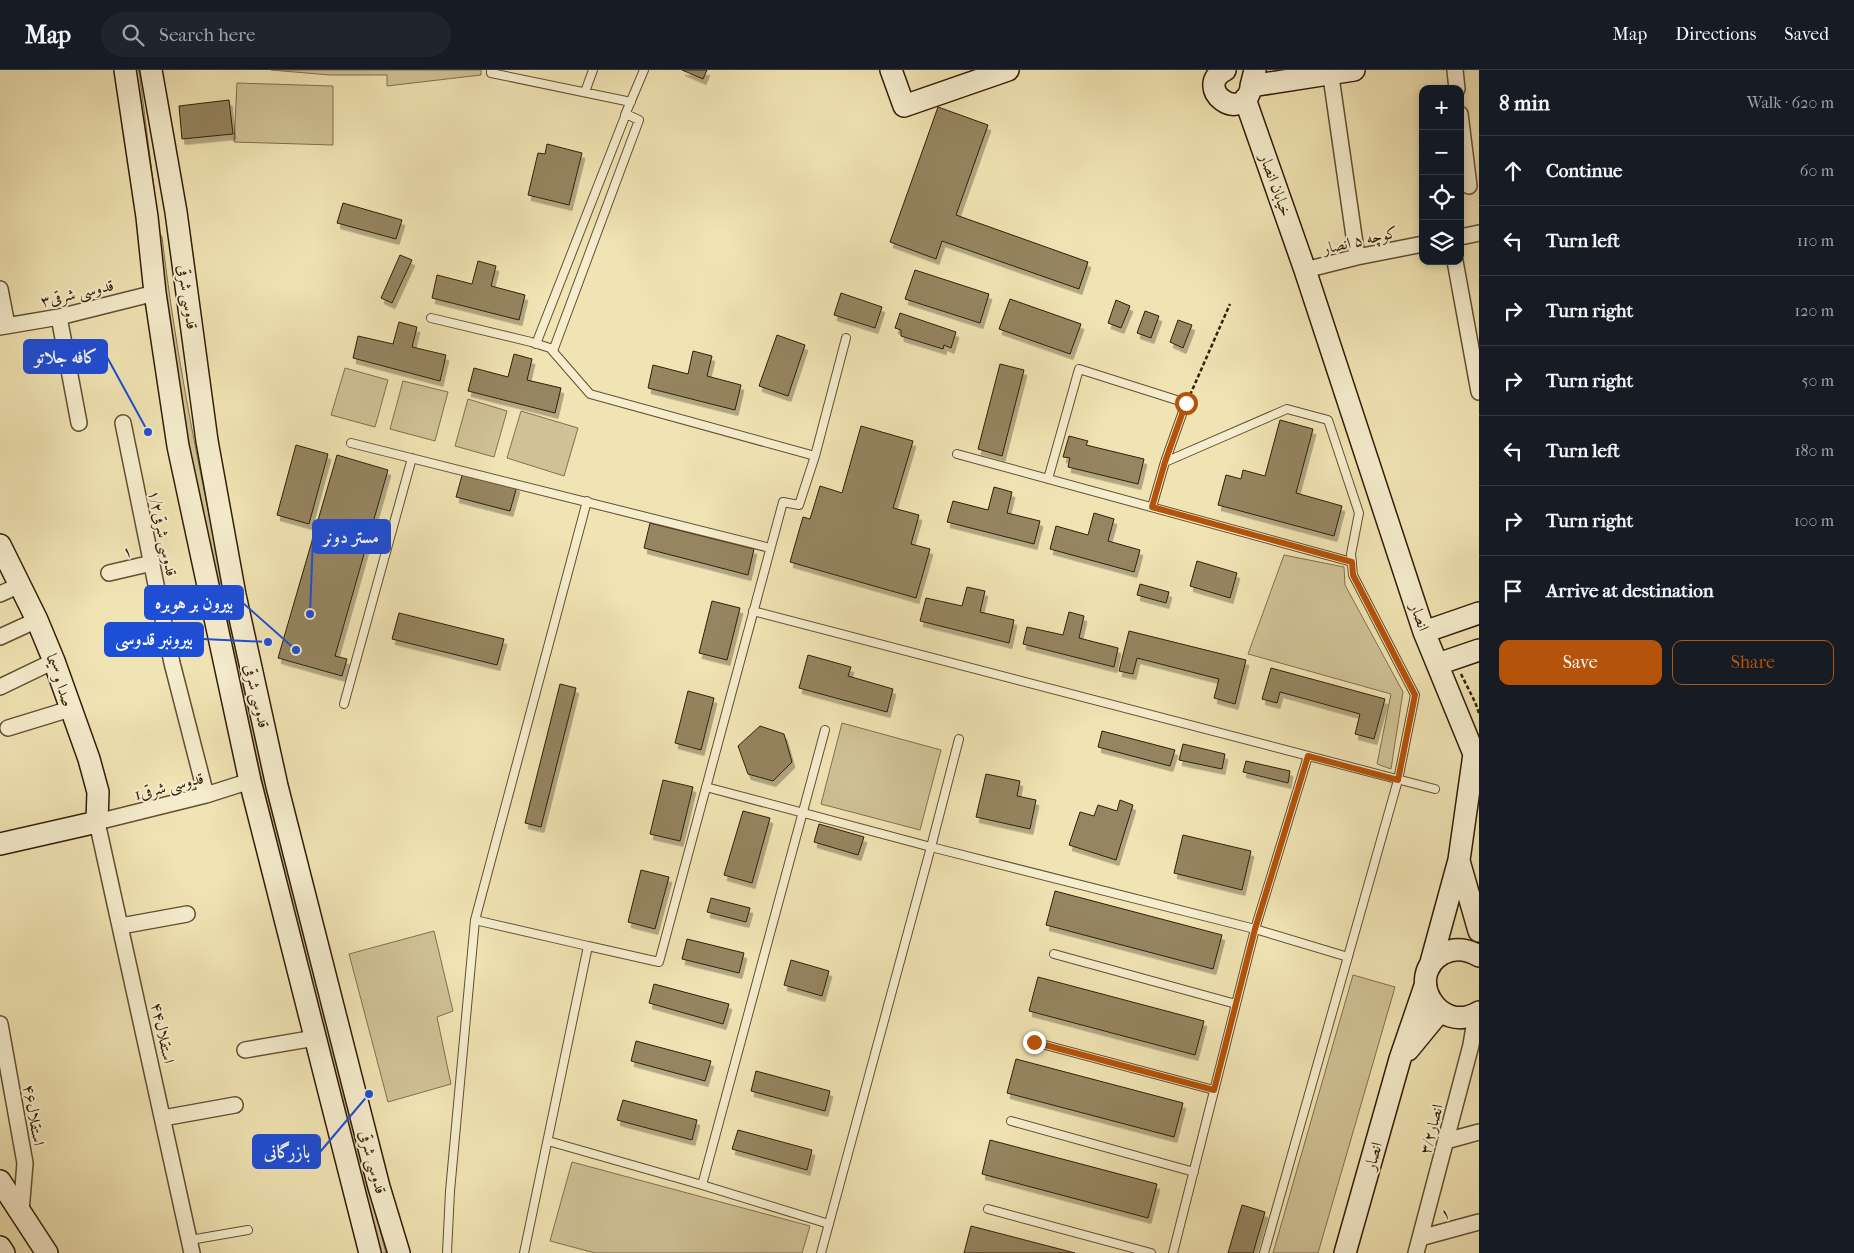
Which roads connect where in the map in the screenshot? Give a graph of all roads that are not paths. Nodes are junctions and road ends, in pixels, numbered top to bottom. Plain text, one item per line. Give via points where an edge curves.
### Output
1 (125, 70) edge
2 (151, 70) edge
3 (491, 70) edge
4 (593, 70) edge
5 (644, 70) edge
6 (891, 70) edge
7 (1008, 70) edge
8 (1354, 70) edge
9 (1455, 70) edge
10 (1330, 72) edge
11 (1217, 74) edge
12 (1248, 81) edge
13 (1457, 85) edge
14 (585, 92) junction
15 (631, 102) junction
16 (625, 115) junction
17 (1462, 130) edge
18 (1469, 186) dead end
19 (176, 212) junction
20 (147, 217) junction
21 (1479, 233) edge
22 (1464, 236) edge
23 (1419, 245) edge
24 (1357, 257) junction
25 (1456, 265) edge
26 (1306, 270) junction
27 (0, 289) edge
28 (155, 293) junction
29 (58, 317) junction
30 (431, 318) dead end
31 (4, 326) edge
32 (846, 338) dead end
33 (536, 344) junction
34 (553, 351) junction
35 (1479, 392) edge
36 (79, 423) dead end
37 (123, 423) dead end
38 (351, 443) dead end
39 (957, 454) dead end
40 (815, 456) junction
41 (412, 458) junction
42 (1165, 462) junction
43 (1048, 479) junction
44 (587, 501) junction
45 (1152, 507) junction
46 (0, 547) edge
47 (770, 548) junction
48 (1352, 562) junction
49 (152, 563) junction
50 (109, 573) dead end
51 (20, 585) junction
52 (0, 594) edge
53 (753, 611) junction
54 (1479, 612) edge
55 (37, 620) junction
56 (1424, 632) junction
57 (0, 637) edge
58 (1479, 650) edge
59 (54, 661) junction
60 (1448, 666) junction
61 (0, 687) edge
62 (344, 704) dead end
63 (70, 709) junction
64 (8, 728) dead end
65 (825, 730) dead end
66 (959, 739) dead end
67 (1308, 756) junction
68 (1398, 780) junction
69 (250, 781) junction
70 (706, 787) junction
71 (1435, 789) dead end
72 (206, 795) junction
73 (803, 812) junction
74 (96, 822) junction
75 (0, 844) edge
76 (931, 847) junction
77 (1459, 860) junction
78 (187, 914) dead end
79 (475, 920) junction
80 (121, 926) junction
81 (1255, 929) junction
82 (1479, 930) edge
83 (588, 946) junction
84 (1054, 954) dead end
85 (1479, 956) edge
86 (1348, 957) junction
87 (1430, 966) junction
88 (1425, 986) junction
89 (1236, 1004) junction
90 (1440, 1012) junction
91 (1477, 1013) edge
92 (0, 1024) edge
93 (315, 1038) junction
94 (1034, 1042) dead end
95 (246, 1050) dead end
96 (1400, 1060) junction
97 (1214, 1090) junction
98 (235, 1105) dead end
99 (164, 1118) junction
100 (1011, 1121) dead end
101 (1479, 1132) edge
102 (548, 1141) junction
103 (1446, 1141) junction
104 (1194, 1172) junction
105 (0, 1181) edge
106 (702, 1184) junction
107 (988, 1208) dead end
108 (21, 1212) junction
109 (1479, 1222) edge
110 (828, 1224) junction
111 (248, 1230) dead end
112 (1418, 1246) edge
113 (0, 1247) edge
114 (191, 1247) edge
115 (4, 1253) edge
116 (47, 1253) edge
117 (370, 1253) edge
118 (399, 1253) edge
119 (447, 1253) edge
120 (524, 1253) edge
121 (821, 1253) edge
122 (1151, 1253) edge
123 (1173, 1253) edge
124 (1264, 1253) edge
125 (1345, 1253) edge

1 - 20 main road, قدوسی شرقی
2 - 19 main road, قدوسی شرقی
3 - 14 lane via 491,73
4 - 14 lane
5 - 15 lane
6 - 7 main road via 904,106
8 - 10 main road
9 - 13 street
10 - 12 main road
10 - 24 street
11 - 12 main road via 1216,93 1223,102 1235,104
12 - 26 main road, خیابان انصار
14 - 15 lane
15 - 16 lane
16 - 33 lane
16 - 34 lane via 639,120
17 - 18 street
19 - 20 main road
19 - 118 main road, قدوسی شرقی via 207,441 235,595 277,786
20 - 28 main road, قدوسی شرقی
21 - 22 street
23 - 24 street, کوچه ۵ انصار
24 - 26 street, کوچه ۵ انصار
25 - 35 street
26 - 56 main road, انصار
27 - 31 street
28 - 29 street, قدوسی شرقی۳
28 - 69 main road, قدوسی شرقی via 178,446
29 - 31 street, قدوسی شرقی۳
29 - 36 street
30 - 33 lane
32 - 40 lane
33 - 34 lane
34 - 40 lane via 590,394
37 - 49 street, قدوسی شرقی۱/۲
38 - 41 lane
39 - 43 lane
40 - 47 lane via 799,505 783,502
41 - 44 lane
41 - 62 lane
42 - 43 lane via 1186,403 1079,369
42 - 45 lane
42 - 48 lane via 1287,409 1328,420 1359,514
43 - 45 lane
44 - 47 lane
44 - 79 lane
45 - 48 lane
46 - 51 main road, صدا و سیما
47 - 53 lane
48 - 68 lane via 1353,575 1415,695
49 - 50 street, ۱
49 - 72 street, قدوسی شرقی۱/۲ via 172,663
51 - 52 street
51 - 55 main road, صدا و سیما
53 - 67 lane
53 - 70 lane
54 - 56 main road
55 - 57 street
55 - 59 main road, صدا و سیما
56 - 60 main road, انصار
58 - 60 main road
59 - 61 street
59 - 63 main road, صدا و سیما
60 - 77 main road, انصار via 1474,754
63 - 64 street
63 - 74 main road, صدا و سیما via 98,792
65 - 73 lane
66 - 76 lane
67 - 68 lane
67 - 81 lane
68 - 71 lane
68 - 86 lane
69 - 72 street, 1قدوسی شرقی
69 - 93 main road, قدوسی شرقی
70 - 73 lane
70 - 83 lane via 659,962
72 - 74 street, 1قدوسی شرقی
73 - 76 lane
73 - 106 lane
74 - 75 main road
74 - 80 street, استقلال۴۴
76 - 81 lane
76 - 110 lane
77 - 82 main road
77 - 87 main road, انصار
78 - 80 street
79 - 83 lane
79 - 119 lane
80 - 99 street, استقلال۴۴
81 - 86 lane
81 - 89 lane
83 - 102 lane
84 - 89 lane
85 - 87 main road via 1460,949 1448,951
86 - 124 lane
87 - 88 main road, انصار
88 - 90 main road via 1433,1005
88 - 96 main road, انصار
89 - 97 lane
90 - 91 main road via 1461,1018
90 - 96 main road, انصار
91 - 103 street, انصار۳/۲
92 - 108 street, استقلال۴۶ via 25,1163
93 - 95 street
93 - 117 main road, قدوسی شرقی
94 - 97 lane
96 - 125 main road, انصار
97 - 104 lane
98 - 99 street
99 - 114 street, استقلال۴۴
100 - 104 lane
101 - 103 street
102 - 106 lane
102 - 120 lane
103 - 112 street, انصار۳/۲
104 - 123 lane
105 - 108 main road
106 - 110 lane
107 - 122 lane
108 - 116 main road
109 - 112 street, ۱
110 - 121 lane
111 - 114 lane
113 - 115 main road

